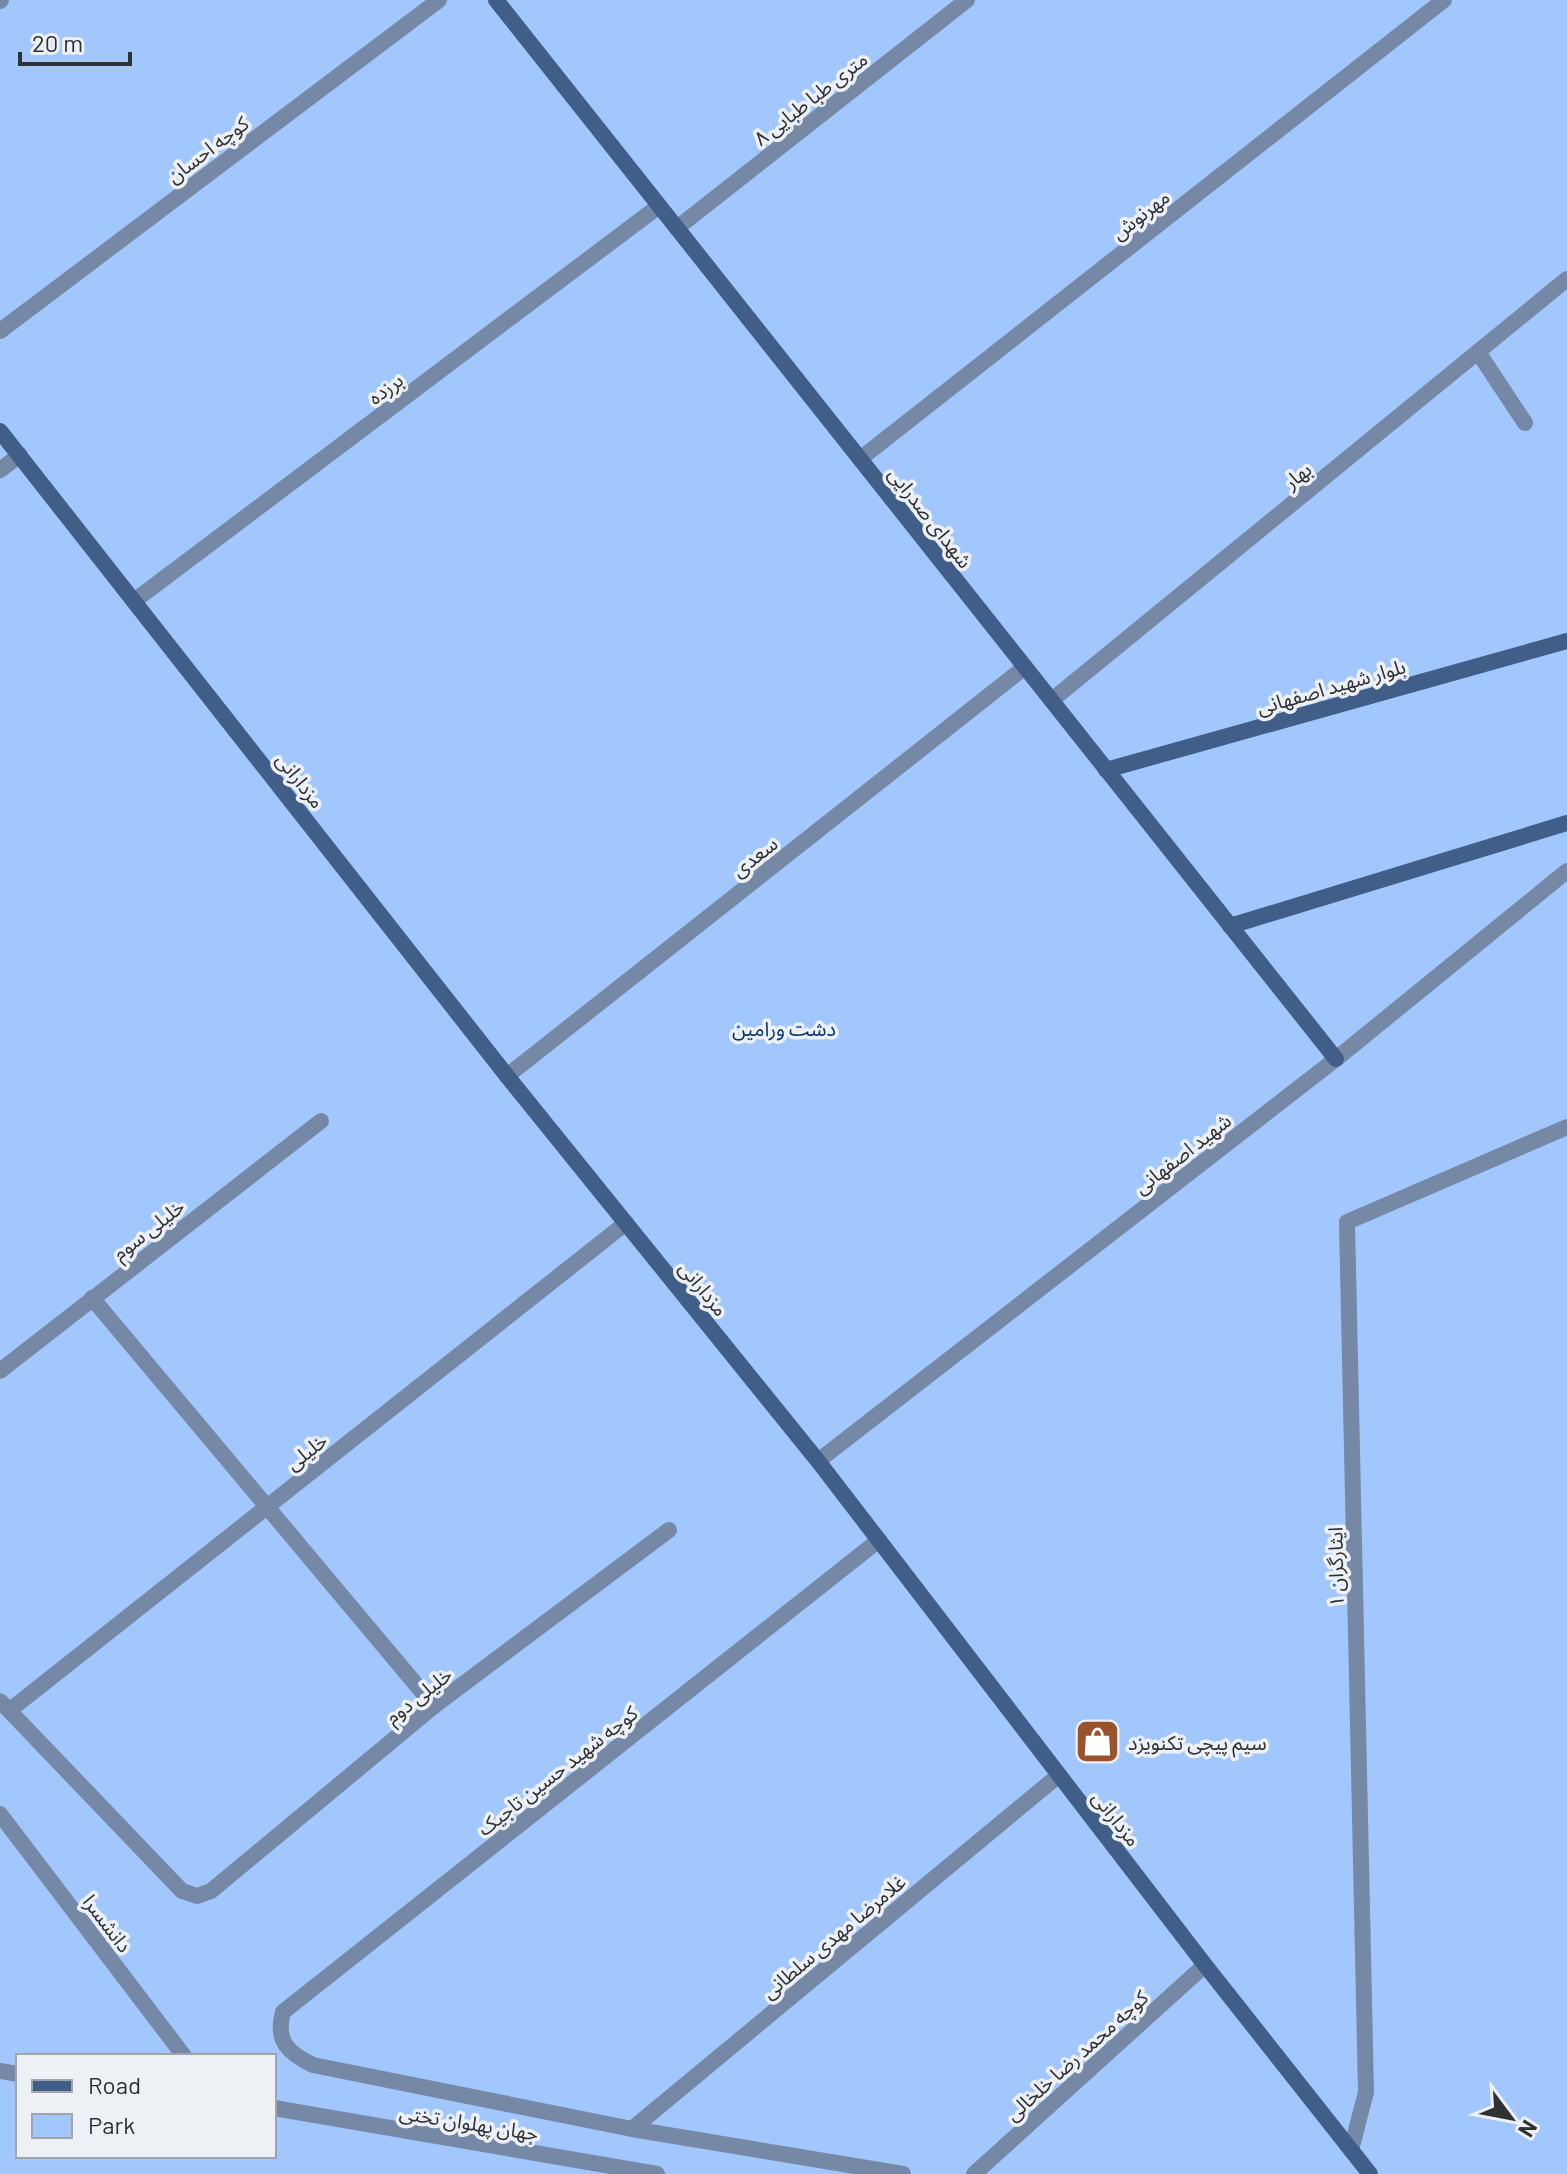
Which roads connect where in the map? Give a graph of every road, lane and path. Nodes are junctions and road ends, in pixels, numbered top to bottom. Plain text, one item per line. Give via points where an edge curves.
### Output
1 (439, 0) edge
2 (496, 0) edge
3 (967, 0) edge
4 (1444, 0) edge
5 (659, 206) junction
6 (677, 228) junction
7 (1567, 279) edge
8 (0, 331) edge
9 (1478, 352) junction
10 (1525, 423) dead end
11 (0, 431) edge
12 (20, 455) junction
13 (860, 459) junction
14 (0, 470) edge
15 (134, 601) junction
16 (1567, 641) edge
17 (1025, 667) junction
18 (1052, 700) junction
19 (1106, 770) junction
20 (1567, 823) edge
21 (1567, 871) edge
22 (1230, 926) junction
23 (1336, 1059) junction
24 (507, 1076) junction
25 (321, 1121) dead end
26 (1567, 1127) edge
27 (626, 1223) junction
28 (92, 1298) junction
29 (0, 1371) edge
30 (818, 1461) junction
31 (267, 1507) junction
32 (669, 1530) dead end
33 (879, 1540) junction
34 (5, 1706) edge
35 (434, 1706) junction
36 (1059, 1775) junction
37 (0, 1814) edge
38 (1205, 1965) junction
39 (182, 2054) edge
40 (276, 2108) edge
41 (632, 2129) junction
42 (1351, 2150) junction
43 (829, 2168) edge
44 (657, 2174) edge
45 (903, 2174) edge
46 (974, 2174) edge
47 (1370, 2174) edge

1 - 8 street, کوچه احسان
2 - 5 main road, شهدای صدرایی
3 - 6 street, ۸ متری طبا طبایی
4 - 13 street, مهرنوش
5 - 6 main road, شهدای صدرایی
5 - 15 street, برزده
6 - 13 main road, شهدای صدرایی
7 - 9 street, بهار
9 - 10 street
9 - 18 street, بهار
11 - 12 main road, مزدارانی
12 - 14 street
12 - 15 main road, مزدارانی
13 - 17 main road, شهدای صدرایی
15 - 24 main road, مزدارانی
16 - 19 main road, بلوار شهید اصفهانی
17 - 18 main road, شهدای صدرایی
17 - 24 street, سعدی
18 - 19 main road, شهدای صدرایی
19 - 22 main road, شهدای صدرایی
20 - 22 main road
21 - 23 street, شهید اصفهانی
22 - 23 main road, شهدای صدرایی
23 - 30 street, شهید اصفهانی
24 - 27 main road, مزدارانی
25 - 28 street, خلیلی سوم
26 - 42 street, ایثارگران ۱ via 1347,1222 1366,2092
27 - 30 main road, مزدارانی
27 - 31 street, خلیلی
28 - 29 street, خلیلی سوم
28 - 31 street
30 - 33 main road, مزدارانی
31 - 34 street, خلیلی
31 - 35 street
32 - 35 street, خلیلی دوم
33 - 36 main road, مزدارانی
33 - 41 street, کوچه شهید حسین تاجیک via 283,2012 283,2041 296,2057 313,2065
34 - 35 street, خلیلی دوم via 182,1891 197,1896 211,1891
36 - 38 main road, مزدارانی
36 - 41 street, غلامرضا مهدی سلطانی
37 - 39 street, دانشسرا
38 - 42 main road, مزدارانی
38 - 46 street, کوچه محمد رضا خلخالی
40 - 44 street, جهان پهلوان تختی
41 - 43 street
42 - 47 main road, مزدارانی
43 - 45 street

